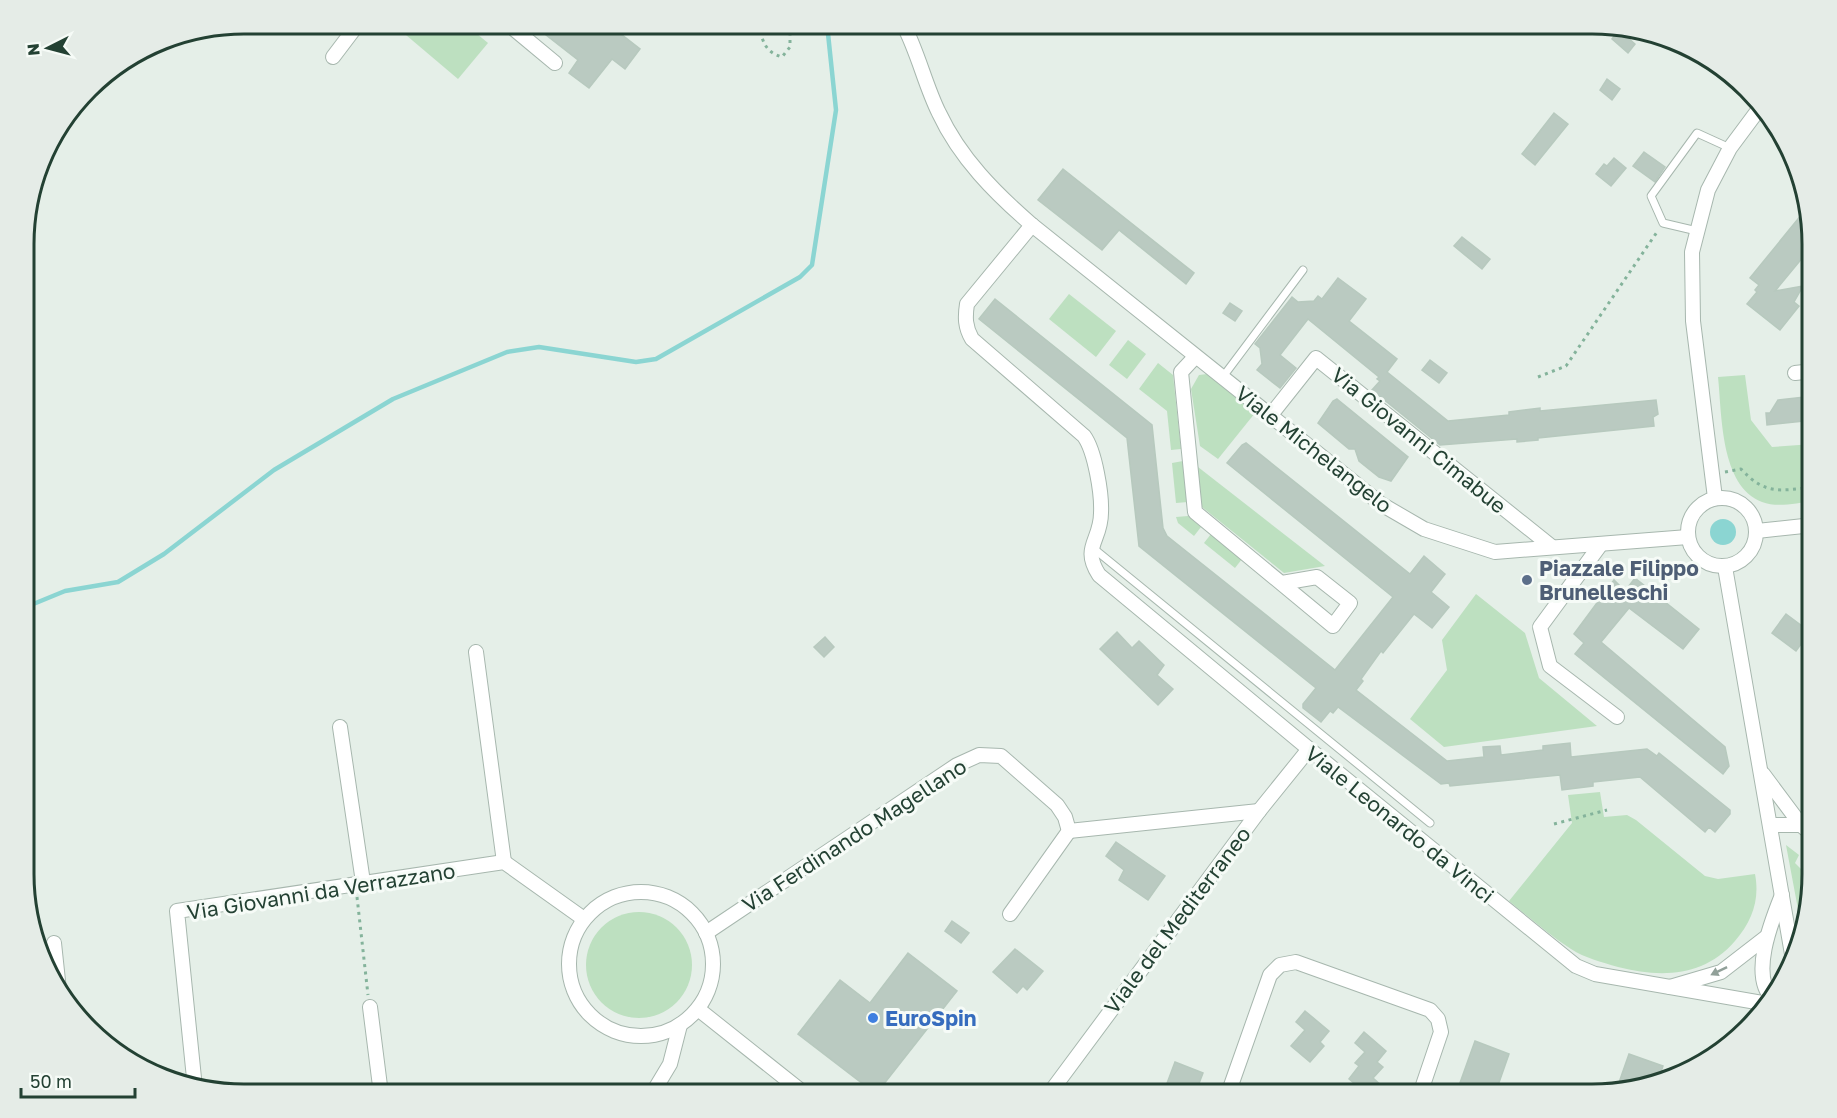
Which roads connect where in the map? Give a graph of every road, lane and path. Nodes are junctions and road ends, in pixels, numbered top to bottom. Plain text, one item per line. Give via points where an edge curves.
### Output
1 (349, 35) edge
2 (521, 35) edge
3 (761, 35) edge
4 (790, 35) edge
5 (907, 35) edge
6 (333, 57) dead end
7 (555, 63) dead end
8 (1755, 113) edge
9 (1730, 148) junction
10 (1029, 222) junction
11 (1663, 223) junction
12 (1697, 231) junction
13 (1303, 270) dead end
14 (1195, 357) junction
15 (1802, 372) edge
16 (1795, 373) dead end
17 (1538, 377) dead end
18 (1222, 378) junction
19 (1270, 416) junction
20 (1741, 469) dead end
21 (1802, 488) edge
22 (1715, 498) junction
23 (1802, 526) edge
24 (1757, 531) junction
25 (1688, 537) junction
26 (1601, 544) junction
27 (1092, 547) junction
28 (1552, 547) junction
29 (1725, 567) junction
30 (1282, 583) junction
31 (476, 652) dead end
32 (1617, 717) dead end
33 (340, 727) dead end
34 (1309, 749) junction
35 (1761, 771) junction
36 (1259, 810) junction
37 (1607, 810) dead end
38 (1430, 823) dead end
39 (1554, 824) dead end
40 (1770, 825) junction
41 (1801, 825) joint
42 (1069, 831) junction
43 (504, 862) junction
44 (359, 883) junction
45 (1782, 895) junction
46 (1010, 914) dead end
47 (584, 920) junction
48 (706, 933) junction
49 (1765, 938) junction
50 (1791, 941) edge
51 (54, 943) dead end
52 (57, 967) edge
53 (1666, 988) junction
54 (1767, 991) edge
55 (1758, 1002) edge
56 (370, 1007) joint
57 (698, 1009) junction
58 (680, 1025) junction
59 (195, 1077) edge
60 (1057, 1083) edge
61 (1232, 1083) edge
62 (1424, 1083) edge
63 (380, 1084) edge
64 (658, 1084) edge
65 (792, 1084) edge

1 - 6 street
2 - 7 street
3 - 4 path via 771,54 782,57 790,47
5 - 10 street, Viale Michelangelo via 939,114 962,155
8 - 9 street
9 - 11 lane via 1697,133 1651,196
9 - 12 street via 1708,189
10 - 14 street, Viale Michelangelo
10 - 27 street via 967,304 967,330 972,339 1091,446 1102,513
11 - 12 lane
11 - 17 path via 1566,366
12 - 22 street via 1690,277
13 - 18 lane
14 - 18 street, Viale Michelangelo
14 - 30 street via 1181,372 1195,512
15 - 16 street
18 - 19 street, Viale Michelangelo
19 - 28 street, Viale Michelangelo via 1381,504 1424,529 1494,552
19 - 28 street, Via Giovanni Cimabue via 1316,358
20 - 21 path via 1756,486 1776,491
22 - 24 street via 1744,505
22 - 25 street via 1694,512
23 - 24 street
24 - 29 street via 1748,555
25 - 26 street, Viale Michelangelo
25 - 29 street via 1701,559
26 - 28 street, Viale Michelangelo
26 - 32 street via 1540,627 1550,666
27 - 34 street, Viale Leonardo da Vinci via 1091,563 1099,575
27 - 38 lane, Viale Leonardo da Vinci
29 - 35 street
30 - 30 street via 1333,626 1350,603 1317,577
31 - 43 street
33 - 44 street
34 - 36 street, Viale del Mediterraneo
34 - 53 street, Viale Leonardo da Vinci via 1576,966 1595,974
35 - 40 street
35 - 41 street
36 - 42 street
36 - 60 street, Viale del Mediterraneo
37 - 39 path
40 - 41 street
40 - 45 street
42 - 46 street
42 - 48 street, Via Ferdinando Magellano via 1057,805 1001,756 979,755 957,765
43 - 44 street, Via Giovanni da Verrazzano
43 - 47 street
44 - 56 path
44 - 59 street, Via Giovanni da Verrazzano via 177,911
45 - 49 street
45 - 50 street
47 - 48 street via 599,905 617,896 648,893 678,902 694,915
47 - 58 street via 573,939 569,961 571,984 596,1021 615,1032 637,1036 660,1034
48 - 57 street via 713,972
49 -> 53 street via 1721,972
49 - 54 street
51 - 52 street
53 - 55 street, Viale Leonardo da Vinci
56 - 63 street
57 - 58 street
57 - 65 street
58 - 64 street via 670,1064
61 - 62 street via 1270,975 1280,965 1296,962 1430,1010 1438,1019 1441,1032

